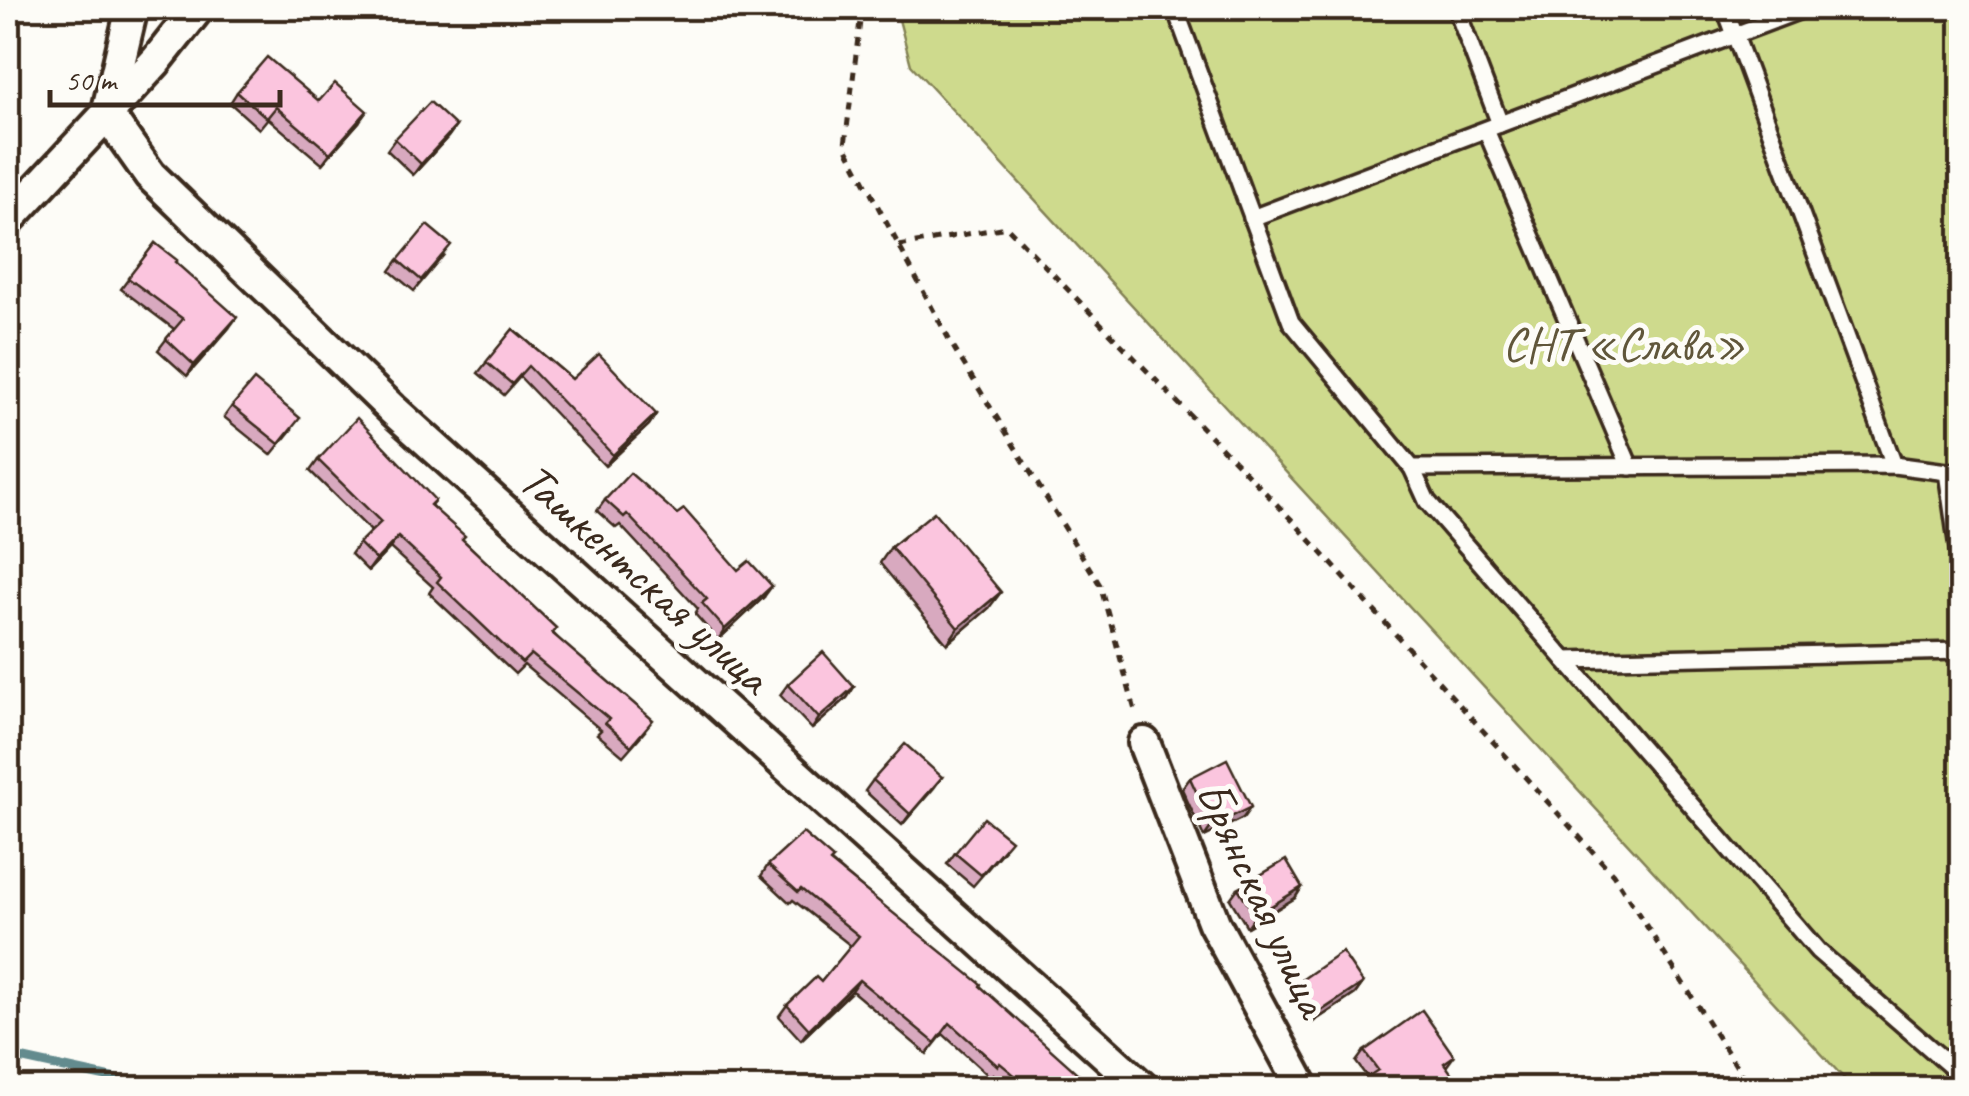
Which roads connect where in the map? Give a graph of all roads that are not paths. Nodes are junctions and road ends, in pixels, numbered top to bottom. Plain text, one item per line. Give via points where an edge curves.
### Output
1 (132, 8) edge
2 (198, 8) edge
3 (1175, 8) edge
4 (1456, 8) edge
5 (1725, 8) edge
6 (1806, 8) edge
7 (1735, 34) junction
8 (107, 114) junction
9 (1493, 127) junction
10 (1252, 218) junction
11 (8, 220) edge
12 (1894, 465) junction
13 (1630, 467) junction
14 (1412, 468) junction
15 (1954, 471) edge
16 (1962, 576) edge
17 (1962, 652) edge
18 (1565, 660) junction
19 (1144, 743) road end
20 (1962, 1076) edge
21 (1143, 1088) edge
22 (1303, 1088) edge

1 - 8 street
2 - 8 street
3 - 10 lane
4 - 9 lane
5 - 7 lane
6 - 7 lane
7 - 9 lane
7 - 12 lane
8 - 11 street
8 - 21 street, Ташкентская улица via 150,174 392,409
9 - 10 lane
9 - 13 lane
10 - 14 lane via 1291,322
12 - 13 lane
12 - 15 lane
13 - 14 lane
14 - 18 lane via 1427,501
15 - 16 lane
17 - 18 lane
18 - 20 lane via 1818,951
19 - 22 street, Брянская улица via 1214,922

